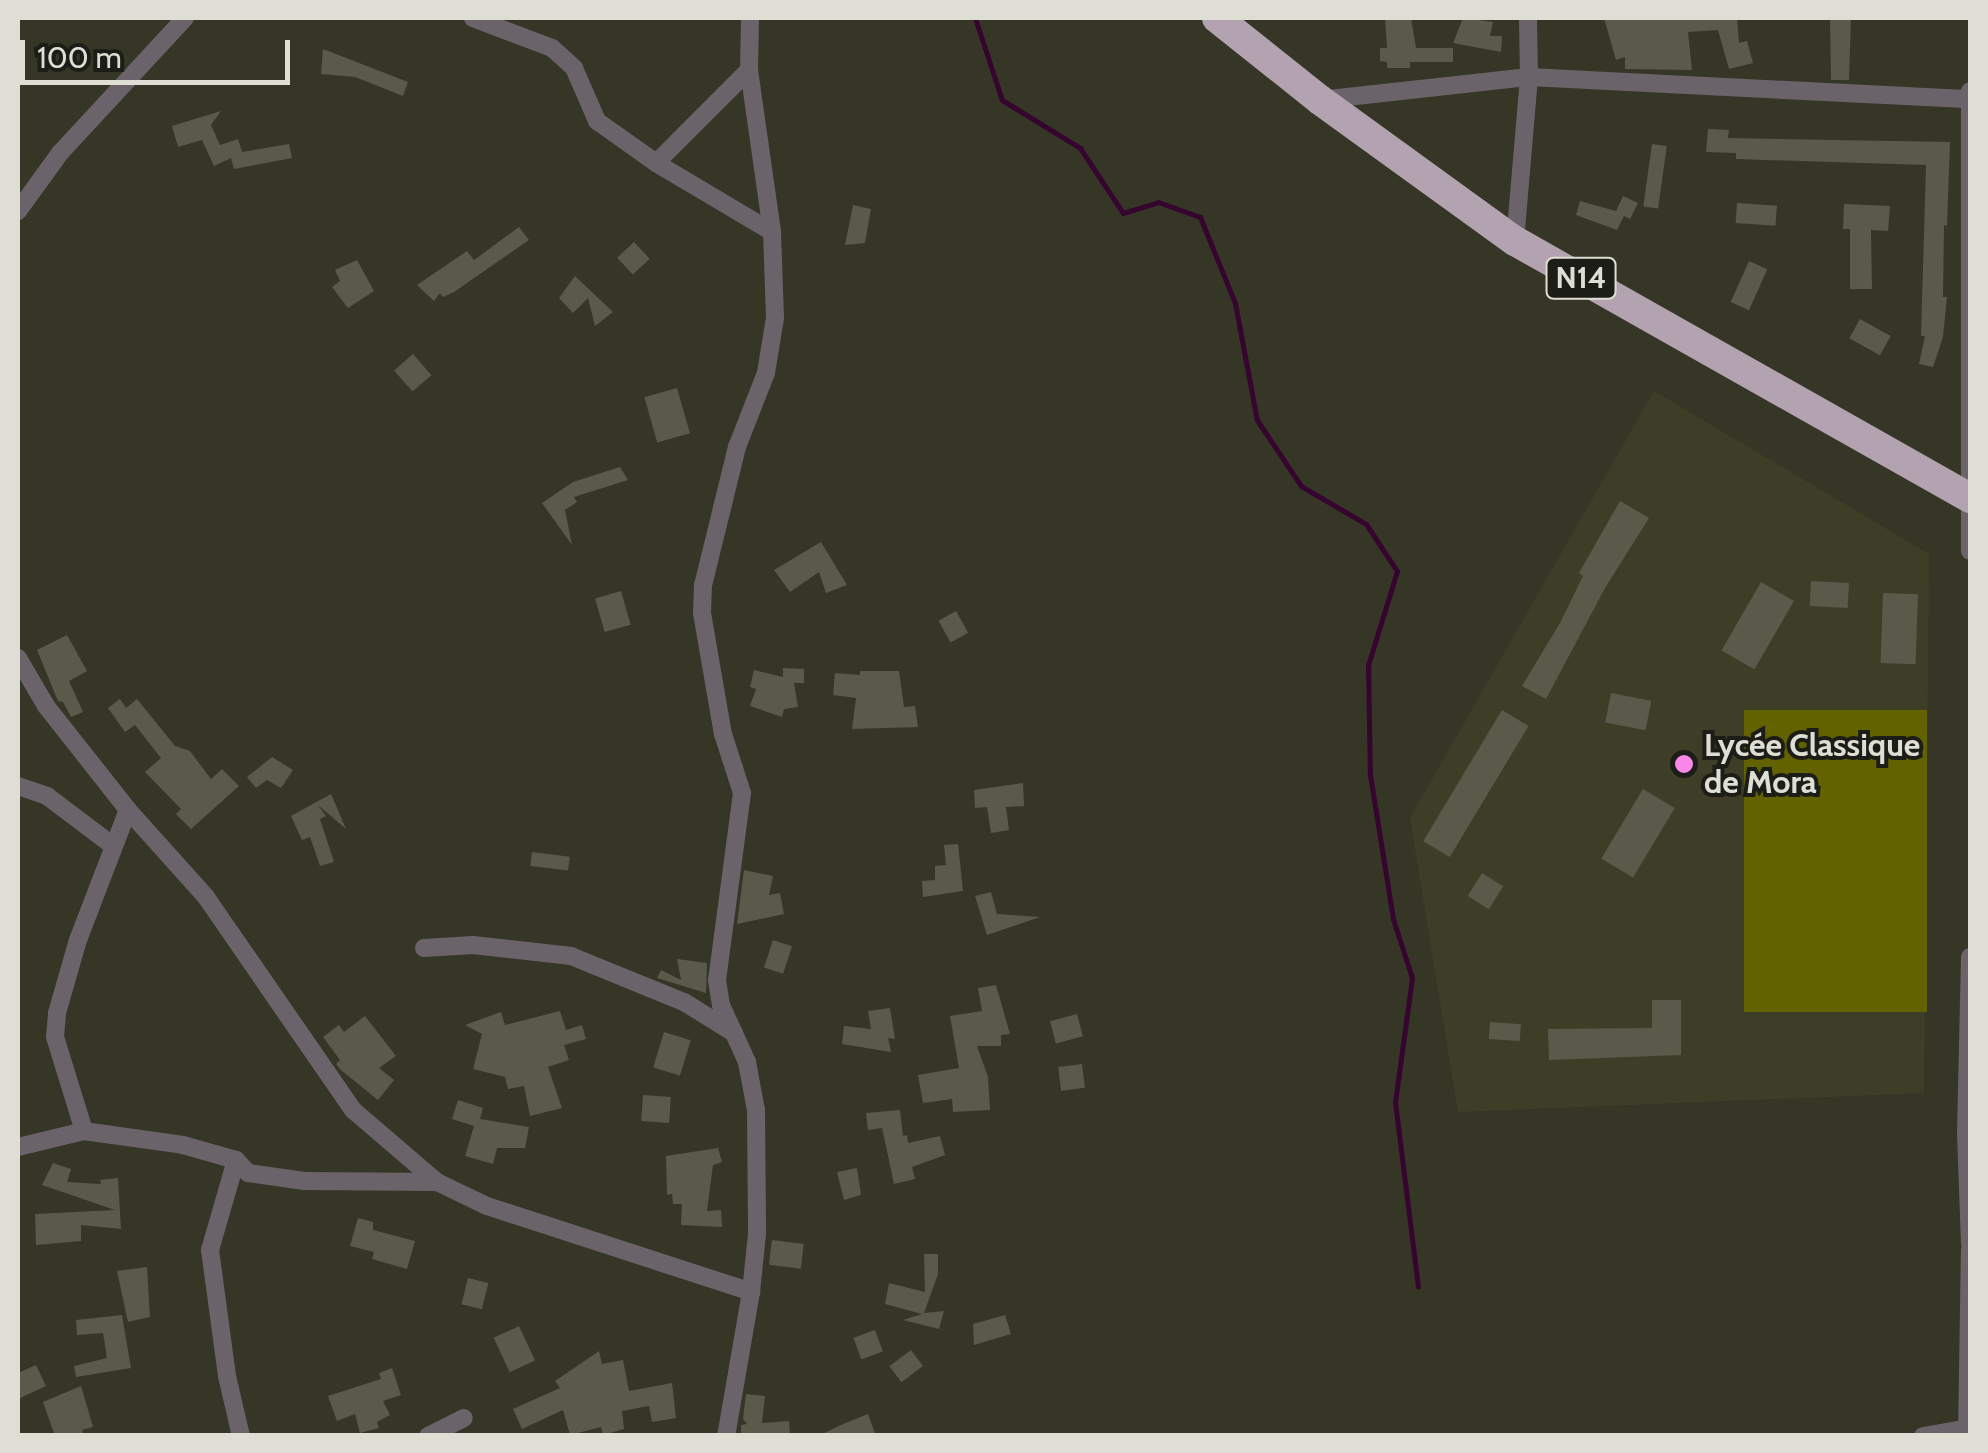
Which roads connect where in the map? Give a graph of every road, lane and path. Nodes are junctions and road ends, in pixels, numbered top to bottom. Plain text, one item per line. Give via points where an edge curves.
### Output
1 (185, 18) edge
2 (474, 18) edge
3 (750, 18) edge
4 (1217, 18) edge
5 (1528, 18) edge
6 (749, 70) junction
7 (1529, 78) junction
8 (1970, 88) edge
9 (1970, 99) edge
10 (1320, 100) junction
11 (656, 163) junction
12 (18, 212) edge
13 (772, 232) junction
14 (1514, 241) junction
15 (1970, 498) edge
16 (1970, 550) edge
17 (18, 658) edge
18 (18, 786) edge
19 (128, 810) junction
20 (112, 846) junction
21 (424, 948) dead end
22 (1970, 958) edge
23 (734, 1033) junction
24 (84, 1131) junction
25 (1968, 1134) edge
26 (18, 1147) edge
27 (236, 1160) junction
28 (438, 1182) junction
29 (1970, 1246) edge
30 (751, 1292) junction
31 (464, 1418) dead end
32 (1968, 1431) edge
33 (241, 1436) edge
34 (428, 1436) edge
35 (726, 1436) edge
36 (1923, 1436) edge

1 - 12 street via 60,153
2 - 11 street via 552,48 574,68 597,120
3 - 6 street
4 - 10 highway, N14
5 - 7 street
6 - 11 street
6 - 13 street
7 - 9 street
7 - 10 street
7 - 14 street
8 - 9 street
9 - 15 street
10 - 14 highway, N14
11 - 13 street
13 - 23 street via 774,318 766,373 736,447 703,585 722,734 742,792 717,959 721,1006
14 - 15 highway, N14
15 - 16 street
17 - 19 street via 46,706
18 - 20 street via 47,796
19 - 20 street
19 - 28 street via 206,897 353,1110
20 - 24 street via 56,1025
21 - 23 street via 473,945 571,956 684,1002
22 - 25 street
23 - 30 street via 756,1110
24 - 26 street
24 - 27 street
25 - 29 street
27 - 28 street via 248,1173 304,1181
27 - 33 street via 210,1250
28 - 30 street via 588,1243
29 - 32 street
30 - 35 street
31 - 34 street
32 - 36 street

